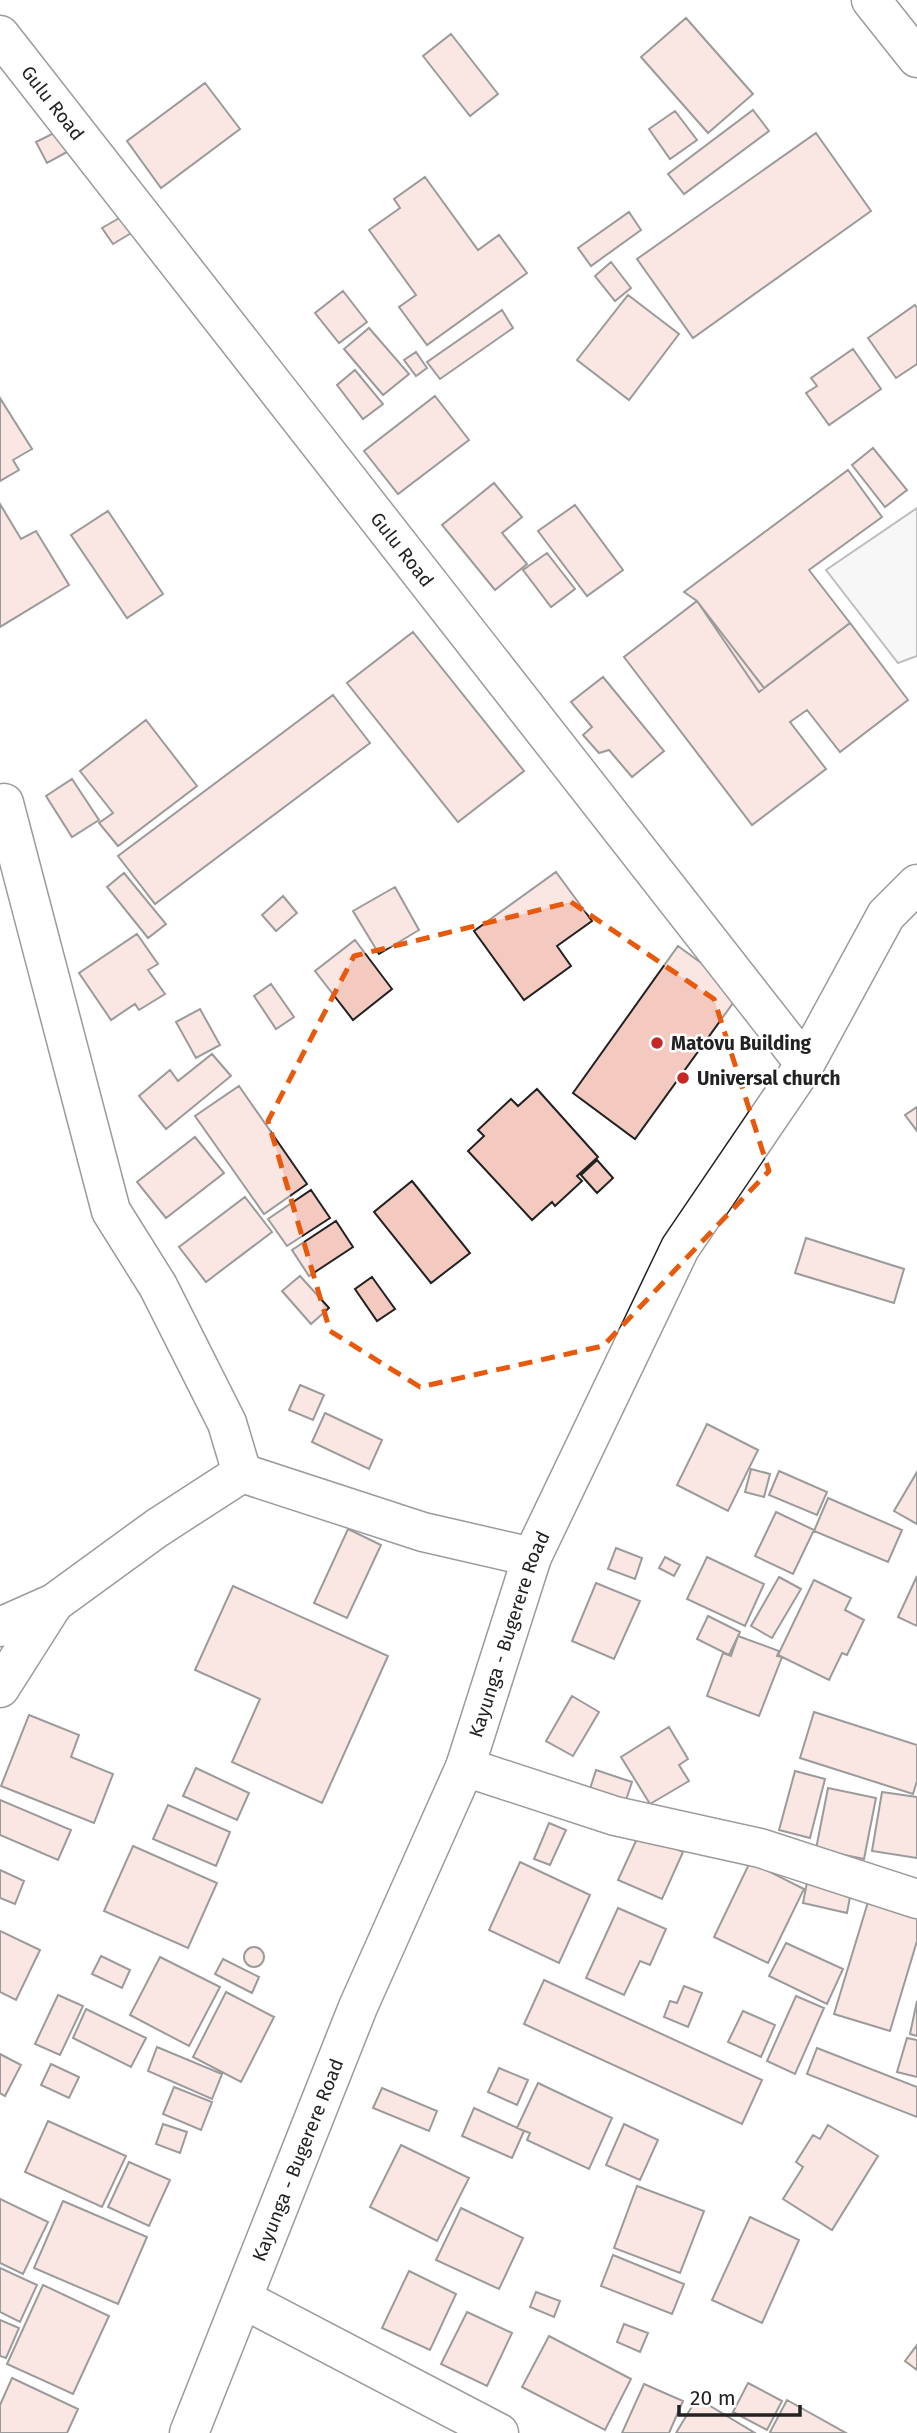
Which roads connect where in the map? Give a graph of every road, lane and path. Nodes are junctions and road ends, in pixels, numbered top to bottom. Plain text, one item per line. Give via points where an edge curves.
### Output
1 (871, 0) edge
2 (911, 34) edge
3 (0, 35) edge
4 (4, 803) dead end
5 (917, 884) edge
6 (806, 1064) junction
7 (242, 1473) junction
8 (532, 1557) junction
9 (54, 1603) junction
10 (0, 1628) edge
11 (0, 1688) edge
12 (465, 1767) junction
13 (917, 1899) edge
14 (243, 2299) junction
15 (189, 2433) edge
16 (499, 2433) edge

1 - 2 street
3 - 6 street, Gulu Road
4 - 7 street via 111,1211 158,1286 226,1423
5 - 6 street, Kayunga - Bugerere Road via 886,915
6 - 8 street, Kayunga - Bugerere Road via 680,1248
7 - 8 street via 423,1532
7 - 9 street
8 - 12 street, Kayunga - Bugerere Road
9 - 10 street
9 - 11 street
12 - 13 street via 615,1816 760,1848
12 - 14 street, Kayunga - Bugerere Road via 358,2007
14 - 15 street, Kayunga - Bugerere Road
14 - 16 street

